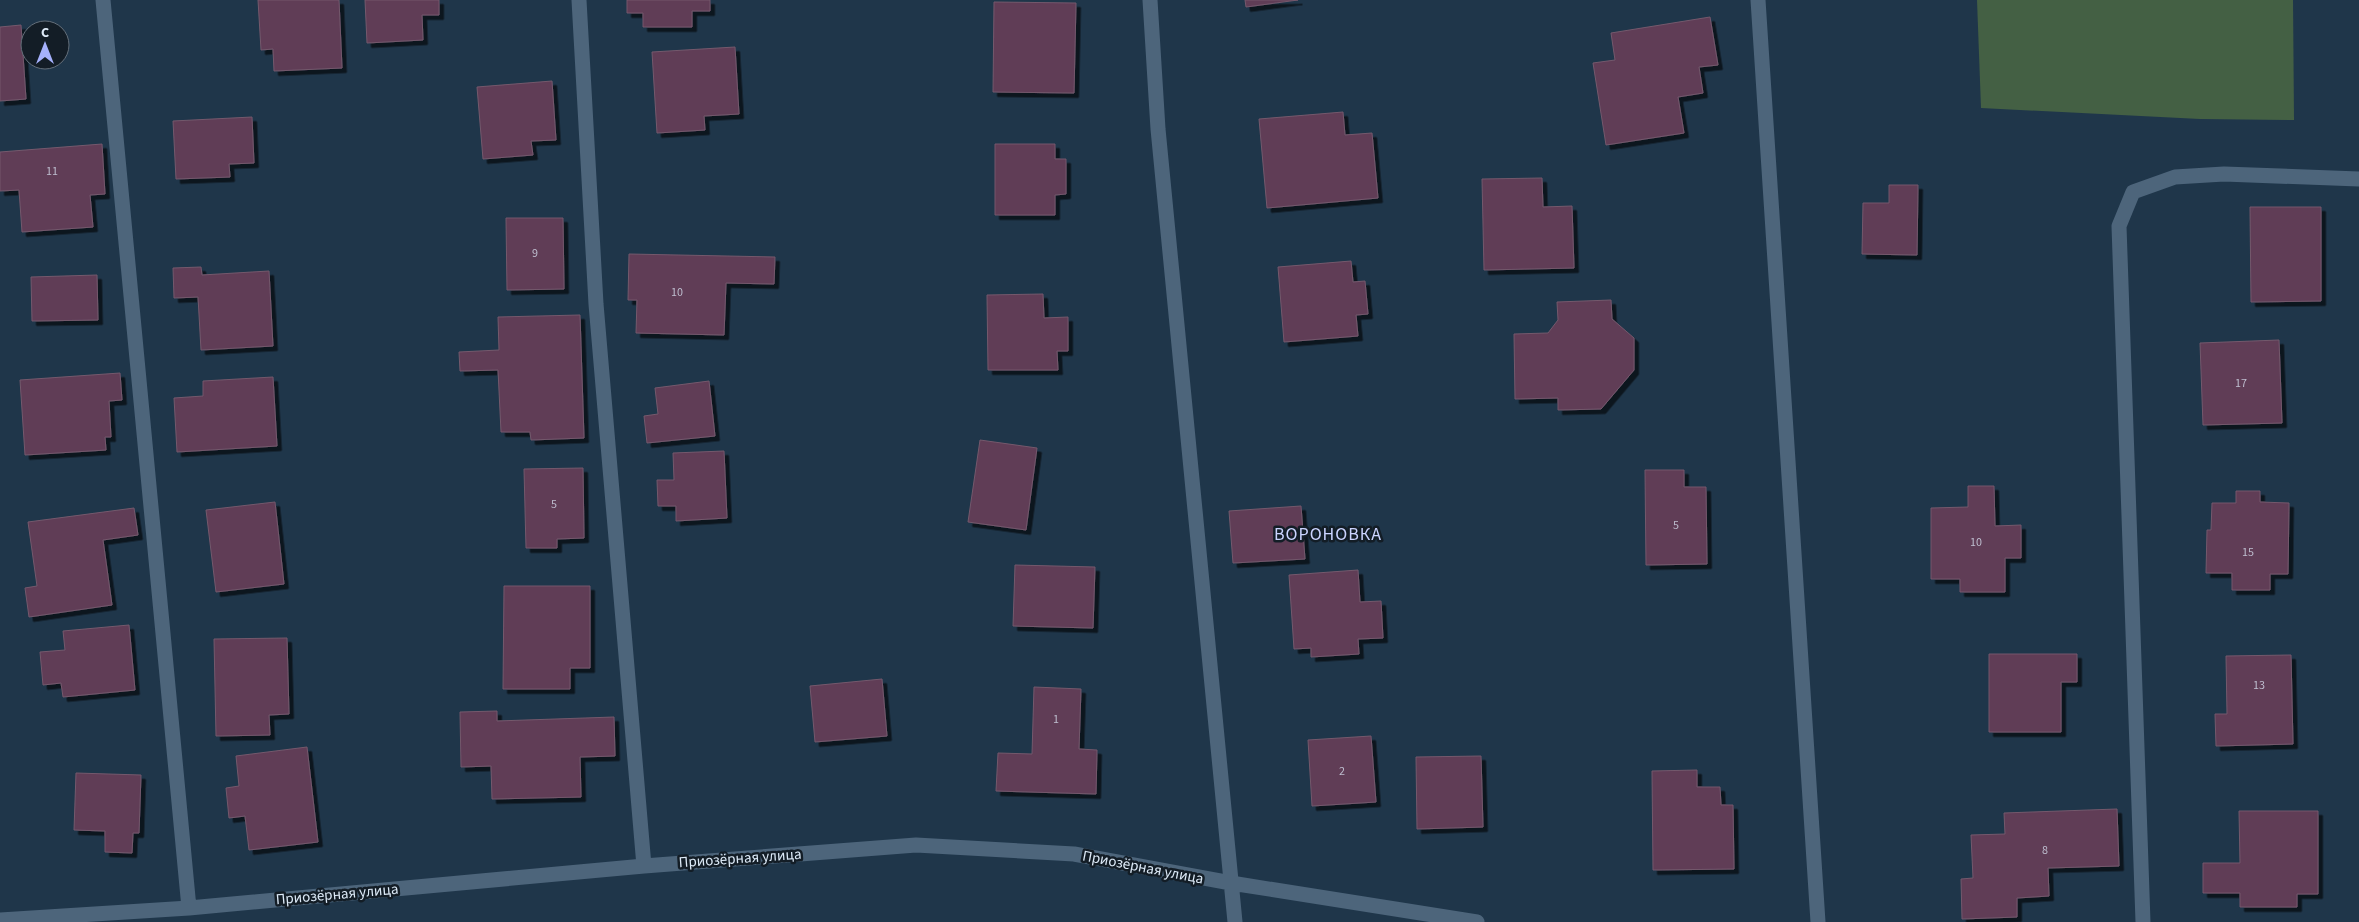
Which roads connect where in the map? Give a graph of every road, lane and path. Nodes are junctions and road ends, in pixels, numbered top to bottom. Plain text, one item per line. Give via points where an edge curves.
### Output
1 (103, 0) edge
2 (579, 0) edge
3 (1150, 0) edge
4 (1758, 0) edge
5 (2359, 179) edge
6 (644, 866) junction
7 (1231, 883) junction
8 (190, 908) junction
9 (0, 920) edge
10 (1235, 922) edge
11 (1477, 922) edge
12 (1818, 922) edge
13 (2144, 922) edge

1 - 8 street
2 - 6 street via 596,304
3 - 7 street via 1158,129
4 - 12 street
5 - 13 street via 2224,174 2175,176 2133,192 2119,226
6 - 7 street, Приозёрная улица via 916,845 1074,854
6 - 8 street, Приозёрная улица
7 - 10 street
7 - 11 street, Приозёрная улица
8 - 9 street, Приозёрная улица

